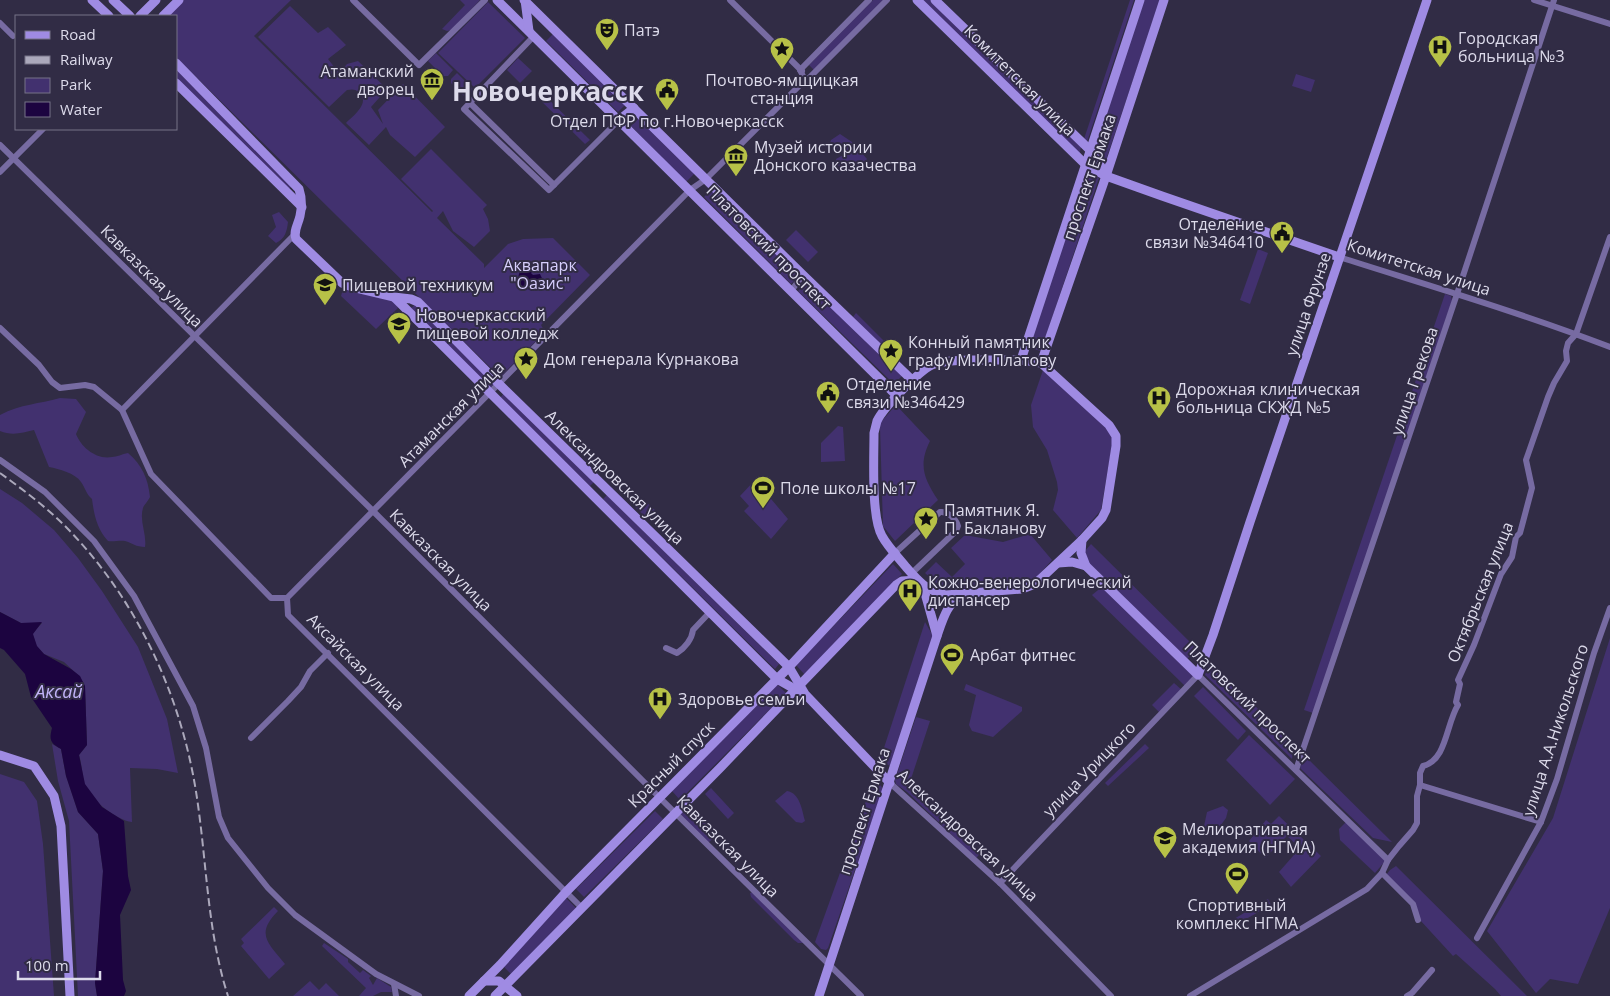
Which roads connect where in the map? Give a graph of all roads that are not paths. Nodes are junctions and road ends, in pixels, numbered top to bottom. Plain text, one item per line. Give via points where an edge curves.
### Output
1 (92, 0) edge
2 (113, 0) edge
3 (156, 0) edge
4 (178, 0) edge
5 (353, 0) edge
6 (484, 0) edge
7 (497, 0) edge
8 (527, 0) edge
9 (730, 0) edge
10 (869, 0) edge
11 (887, 0) edge
12 (917, 0) edge
13 (935, 0) edge
14 (1140, 0) edge
15 (1164, 0) edge
16 (1427, 0) edge
17 (1534, 0) edge
18 (1553, 3) edge
19 (108, 15) edge
20 (129, 15) edge
21 (141, 15) edge
22 (163, 15) edge
23 (0, 23) edge
24 (1610, 24) edge
25 (531, 34) junction
26 (13, 36) dead end
27 (178, 65) edge
28 (800, 70) junction
29 (807, 79) junction
30 (178, 85) edge
31 (470, 103) junction
32 (634, 108) junction
33 (619, 120) junction
34 (42, 130) edge
35 (0, 145) edge
36 (1090, 150) junction
37 (14, 158) junction
38 (1086, 165) junction
39 (0, 172) edge
40 (1106, 176) junction
41 (706, 180) junction
42 (554, 185) junction
43 (690, 190) junction
44 (302, 207) junction
45 (294, 235) junction
46 (1610, 237) edge
47 (1340, 257) junction
48 (803, 275) junction
49 (791, 291) junction
50 (1458, 294) junction
51 (394, 297) junction
52 (0, 328) edge
53 (1576, 334) junction
54 (195, 337) junction
55 (1610, 347) edge
56 (1022, 360) junction
57 (1041, 363) junction
58 (912, 380) junction
59 (499, 384) junction
60 (490, 393) junction
61 (897, 396) junction
62 (122, 410) junction
63 (0, 460) edge
64 (374, 512) junction
65 (1082, 540) junction
66 (895, 553) junction
67 (1058, 563) junction
68 (1086, 566) junction
69 (917, 579) junction
70 (963, 594) junction
71 (287, 598) junction
72 (1610, 608) edge
73 (710, 612) junction
74 (937, 636) junction
75 (666, 648) dead end
76 (328, 653) junction
77 (789, 667) junction
78 (1198, 674) junction
79 (777, 679) junction
80 (801, 690) junction
81 (251, 738) dead end
82 (0, 755) edge
83 (1296, 770) junction
84 (890, 783) junction
85 (1420, 786) junction
86 (659, 797) junction
87 (676, 813) junction
88 (1541, 822) junction
89 (1388, 860) junction
90 (1382, 873) junction
91 (1000, 883) junction
92 (566, 892) junction
93 (582, 908) junction
94 (1418, 920) dead end
95 (1477, 938) dead end
96 (829, 966) junction
97 (1432, 970) dead end
98 (494, 971) junction
99 (484, 981) junction
100 (394, 984) junction
101 (505, 986) junction
102 (70, 996) edge
103 (396, 996) edge
104 (419, 996) edge
105 (469, 996) edge
106 (495, 996) edge
107 (517, 996) edge
108 (819, 996) edge
109 (861, 996) edge
110 (1111, 996) edge
111 (1190, 996) edge
112 (1407, 996) edge

1 - 19 street
2 - 20 street
3 - 21 street
4 - 22 street
5 - 6 street via 419,65
7 - 25 street, Платовский проспект
8 - 25 street
8 - 32 street, Платовский проспект
9 - 28 street
10 - 28 street
11 - 29 street, Атаманская улица
12 - 38 street, Комитетская улица
13 - 36 street, Комитетская улица
14 - 36 street, проспект Ермака
15 - 40 street, проспект Ермака
16 - 47 street, улица Фрунзе
17 - 18 street
18 - 24 street
18 - 50 street, улица Грекова
23 - 26 street
25 - 31 street
25 - 33 street, Платовский проспект
27 - 44 street via 296,184 301,193
28 - 29 street
29 - 41 street, Атаманская улица
30 - 44 street
31 - 42 street
31 - 42 street via 464,109 549,190
32 - 33 street
32 - 41 street, Платовский проспект
33 - 42 street
33 - 43 street, Платовский проспект
34 - 37 street
35 - 37 street, Кавказская улица
36 - 38 street, проспект Ермака
36 - 40 street, Комитетская улица
37 - 39 street
37 - 54 street, Кавказская улица
38 - 40 street, Комитетская улица
38 - 56 street, проспект Ермака
40 - 47 street, Комитетская улица
40 - 57 street, проспект Ермака
41 - 43 street, Атаманская улица
41 - 48 street, Платовский проспект
43 - 49 street, Платовский проспект
43 - 59 street, Атаманская улица
44 - 45 street
45 - 51 street, Александровская улица via 342,283
45 - 54 street
46 - 53 street, Октябрьская улица
47 - 50 street, Комитетская улица
47 - 78 street, улица Фрунзе
48 - 49 street
48 - 58 street, Платовский проспект
49 - 61 street, Платовский проспект
50 - 53 street, Комитетская улица
50 - 83 street, улица Грекова
51 - 59 street, Александровская улица via 418,302
51 - 60 street, Александровская улица
52 - 62 street via 60,388 94,387
53 - 55 street, Комитетская улица
53 - 85 street, Октябрьская улица via 1568,343 1567,361 1551,390 1526,460 1532,488 1512,557 1501,574 1458,680 1458,705 1442,753 1423,766
54 - 62 street
54 - 64 street, Кавказская улица
56 - 57 street
56 - 58 street via 945,361 932,365
57 - 65 street via 1109,425 1116,436 1106,510
58 - 61 street
59 - 60 street, Атаманская улица
59 - 77 street, Александровская улица
60 - 64 street, Атаманская улица
60 - 73 street, Александровская улица
61 - 66 street via 878,421 874,433 877,520 882,536
62 - 71 street via 151,474 271,598
63 - 100 street via 45,492 94,540 134,596 193,706 206,748 219,817 228,838 268,888 295,915
64 - 71 street, Атаманская улица
64 - 86 street, Кавказская улица
65 - 67 street
65 - 68 street via 1081,553
66 - 69 street
66 - 69 street via 940,512 948,513 956,521 956,531
66 - 77 street, Красный спуск
67 - 68 street
67 - 70 street via 1029,587
68 - 78 street, Платовский проспект
69 - 70 street via 935,592
69 - 74 street
69 - 80 street via 896,585
70 - 74 street, проспект Ермака via 948,606
71 - 76 street, Аксайская улица via 288,614
72 - 88 street, улица А.А.Никольского
73 - 75 street via 692,630 692,636 682,650 677,653
73 - 79 street, Александровская улица
74 - 84 street, проспект Ермака
76 - 81 street via 288,701
76 - 92 street, Аксайская улица
77 - 79 street, Красный спуск
77 - 80 street, Александровская улица
78 - 83 street, Платовский проспект
78 - 91 street, улица Урицкого
79 - 80 street, Александровская улица
79 - 86 street, Красный спуск
80 - 84 street, Александровская улица
80 - 87 street
82 - 102 street via 34,766 54,796 61,826
83 - 89 street, Платовский проспект
84 - 91 street, Александровская улица
84 - 96 street, проспект Ермака
85 - 88 street
85 - 89 street, Октябрьская улица via 1417,823
86 - 87 street, Кавказская улица
86 - 92 street, Красный спуск
87 - 93 street
87 - 96 street, Кавказская улица
88 - 95 street, улица А.А.Никольского
89 - 90 street, Октябрьская улица
90 - 94 street via 1412,904
90 - 111 street via 1367,889
91 - 110 street, Александровская улица
92 - 93 street, Аксайская улица
92 - 98 street, Красный спуск
93 - 101 street
96 - 108 street, проспект Ермака
96 - 109 street, Кавказская улица
97 - 112 street
98 - 99 street, Красный спуск
98 - 101 street
99 - 101 street via 499,981
99 - 105 street, Красный спуск
100 - 103 street
100 - 104 street
101 - 106 street
101 - 107 street

